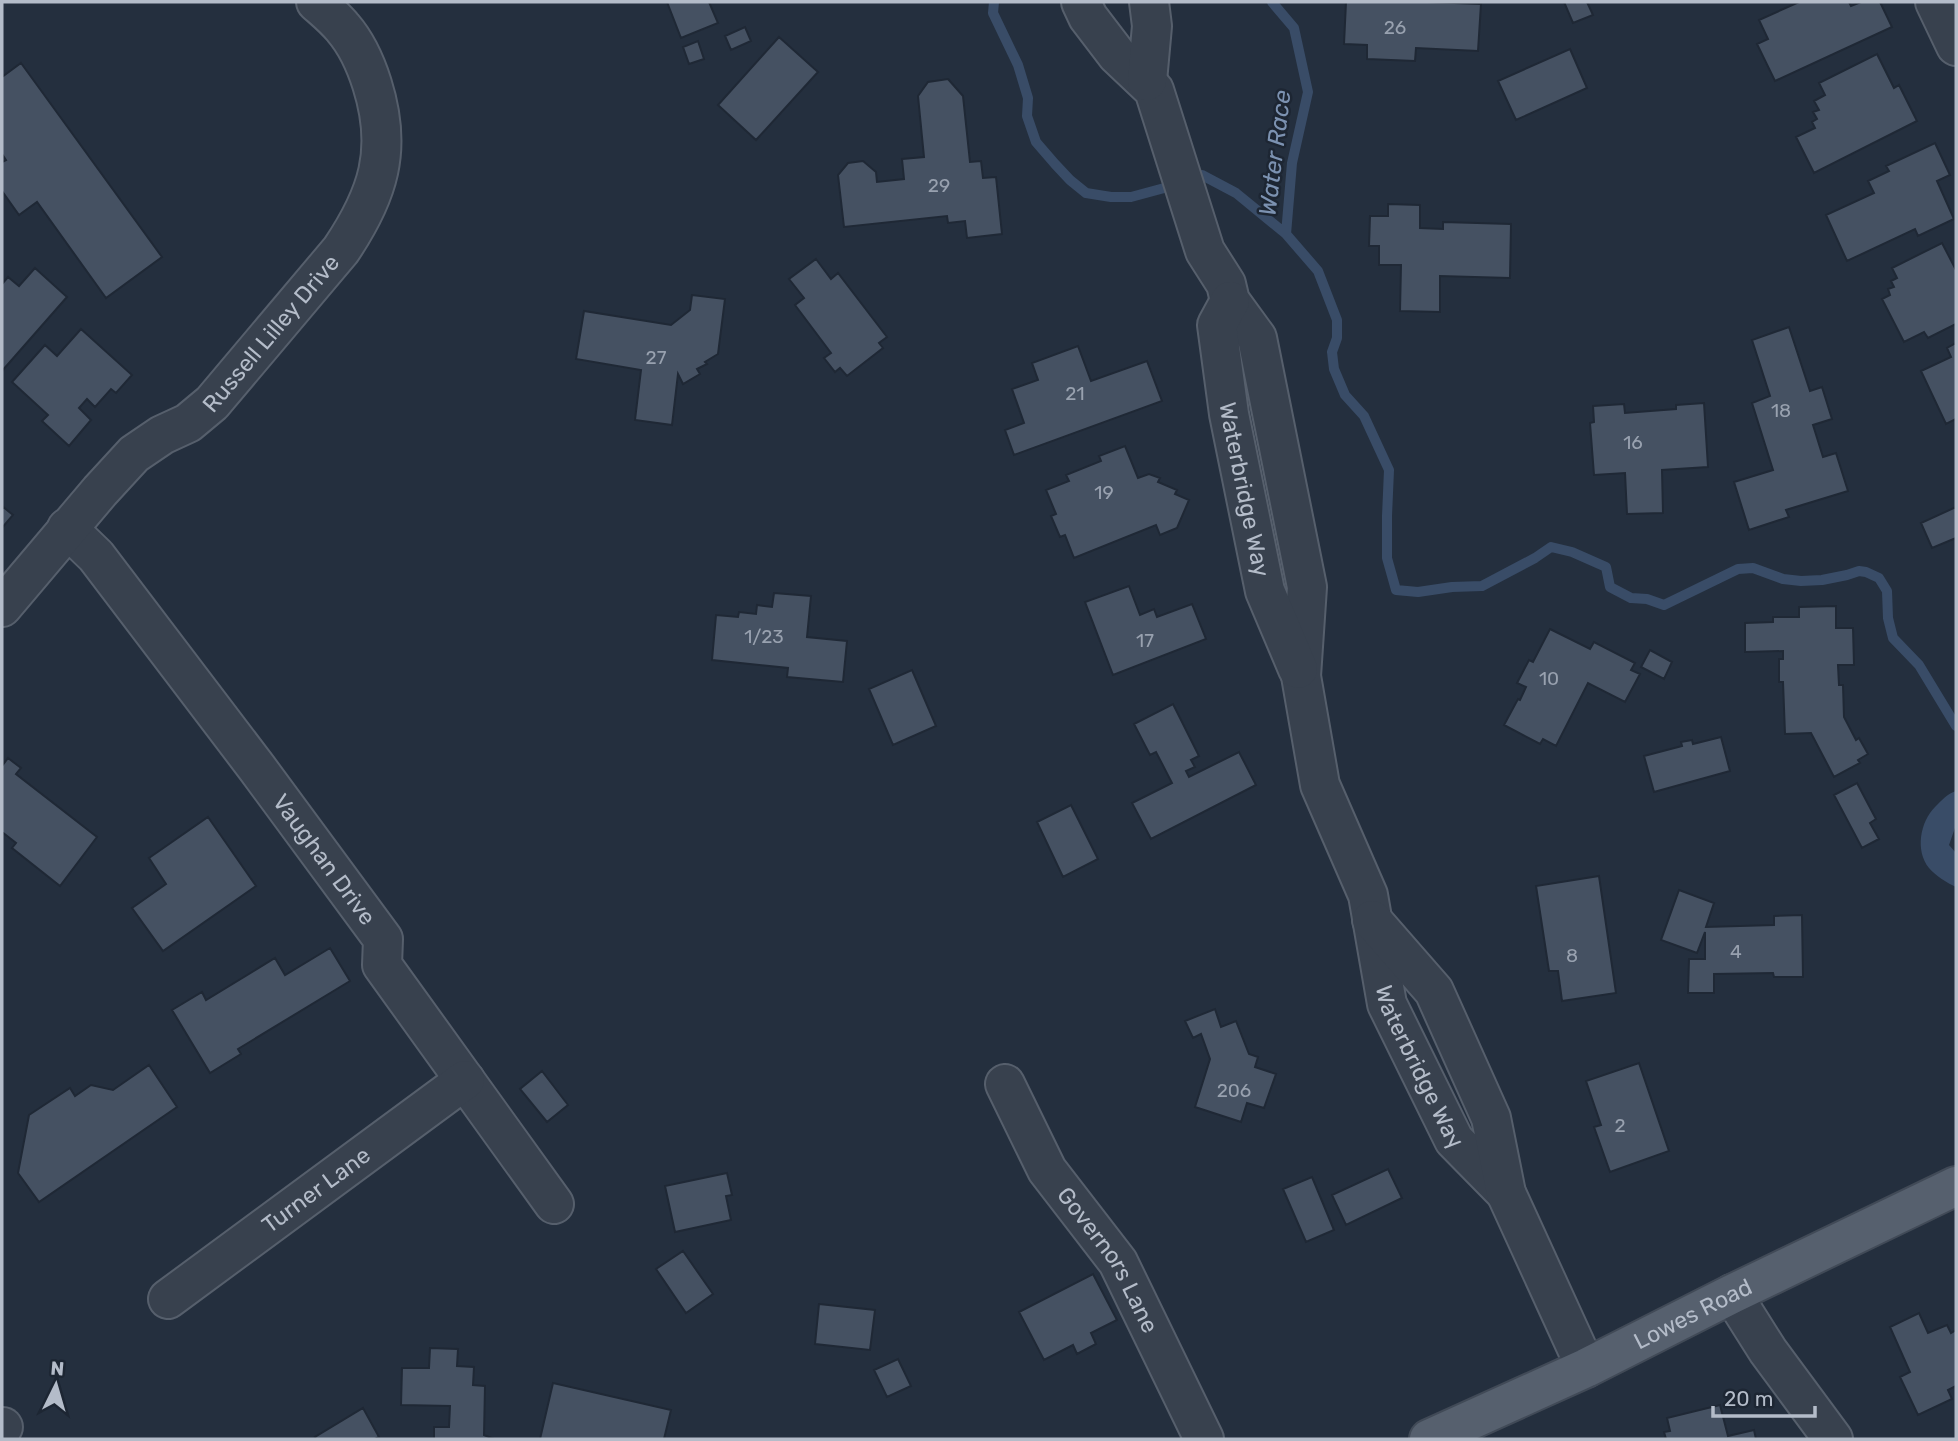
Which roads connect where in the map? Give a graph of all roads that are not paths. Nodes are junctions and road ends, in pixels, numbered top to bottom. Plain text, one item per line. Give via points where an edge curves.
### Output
1 (316, 2) edge
2 (1081, 2) edge
3 (1149, 2) edge
4 (1935, 2) edge
5 (1956, 46) edge
6 (1147, 81) junction
7 (67, 528) junction
8 (2, 607) edge
9 (466, 1080) junction
10 (1005, 1084) dead end
11 (1956, 1186) edge
12 (554, 1204) dead end
13 (1732, 1294) junction
14 (168, 1299) dead end
15 (1586, 1368) junction
16 (1205, 1439) edge
17 (1429, 1439) edge
18 (1833, 1439) edge

1 - 7 street, Russell Lilley Drive via 344,29 367,68 380,107 383,152 356,227 212,404 134,454
2 - 6 street, Waterbridge Way via 1117,55
3 - 6 street, Waterbridge Way via 1152,26
4 - 5 street
6 - 15 street, Waterbridge Way via 1154,90 1205,251 1226,284 1230,301 1257,338 1307,587 1301,676 1320,785 1368,895 1372,920 1433,991 1491,1118 1506,1193
7 - 8 street, Russell Lilley Drive
7 - 9 street, Vaughan Drive via 96,555 383,939 382,965
9 - 12 street, Vaughan Drive
9 - 14 street, Turner Lane
10 - 16 street, Governors Lane via 1047,1170 1118,1262
11 - 13 main road, Lowes Road
13 - 15 main road, Lowes Road
13 - 18 street
15 - 17 main road, Lowes Road

